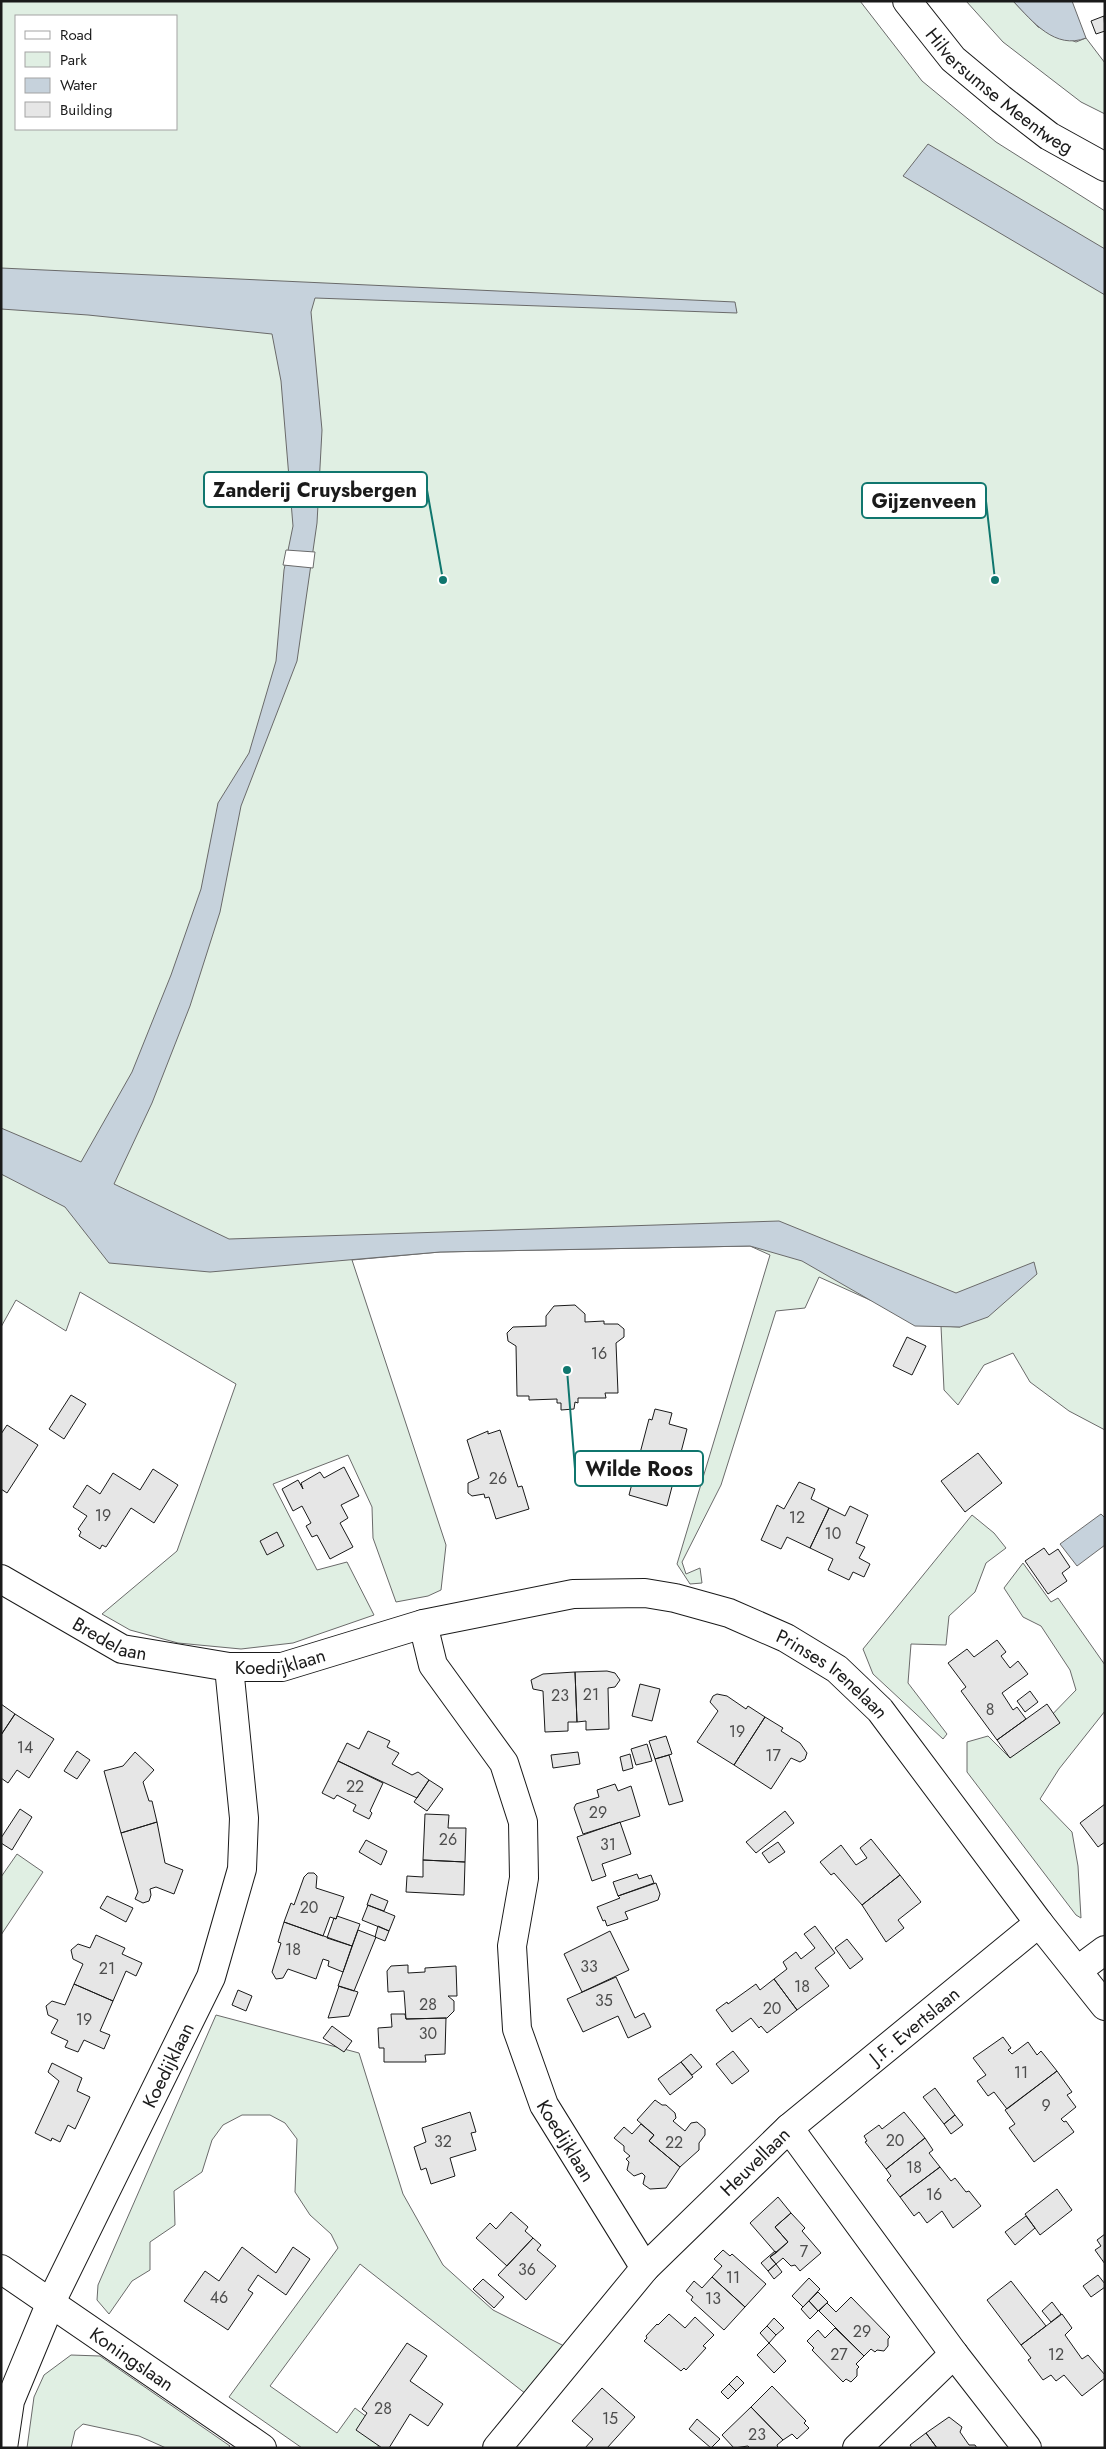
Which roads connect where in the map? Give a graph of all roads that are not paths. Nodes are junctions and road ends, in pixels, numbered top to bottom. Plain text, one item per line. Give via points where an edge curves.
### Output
1 (906, 1) edge
2 (1105, 168) edge
3 (1, 1579) edge
4 (423, 1624) junction
5 (229, 1667) junction
6 (1039, 1923) junction
7 (1105, 1950) edge
8 (1078, 1970) junction
9 (1105, 2006) edge
10 (789, 2128) junction
11 (645, 2268) junction
12 (1, 2269) edge
13 (51, 2302) junction
14 (954, 2354) junction
15 (3, 2448) edge
16 (262, 2448) edge
17 (497, 2448) edge
18 (857, 2448) edge
19 (1027, 2448) edge

1 - 2 street, Hilversumse Meentweg via 954,59 994,94 1049,136
3 - 5 street, Bredelaan via 122,1649
4 - 5 street, Koedijklaan via 282,1667
4 - 6 street, Prinses Irenelaan via 573,1594 644,1593 730,1613 786,1638 837,1668 880,1710
4 - 11 street, Koedijklaan via 433,1665 504,1763 523,1822 524,1878 512,1946 517,2029 544,2105
5 - 13 street, Koedijklaan via 244,1818 242,1869 211,1977
6 - 8 street, Prinses Irenelaan
6 - 10 street, J.F. Evertslaan
7 - 8 street
8 - 9 street, Prinses Irenelaan
10 - 11 street, Heuvellaan
10 - 14 street, Heuvellaan
11 - 17 street, Heuvellaan
12 - 13 street, Koningslaan
13 - 15 street, Koedijklaan via 10,2401
13 - 16 street, Koningslaan
14 - 18 street
14 - 19 street, Heuvellaan

